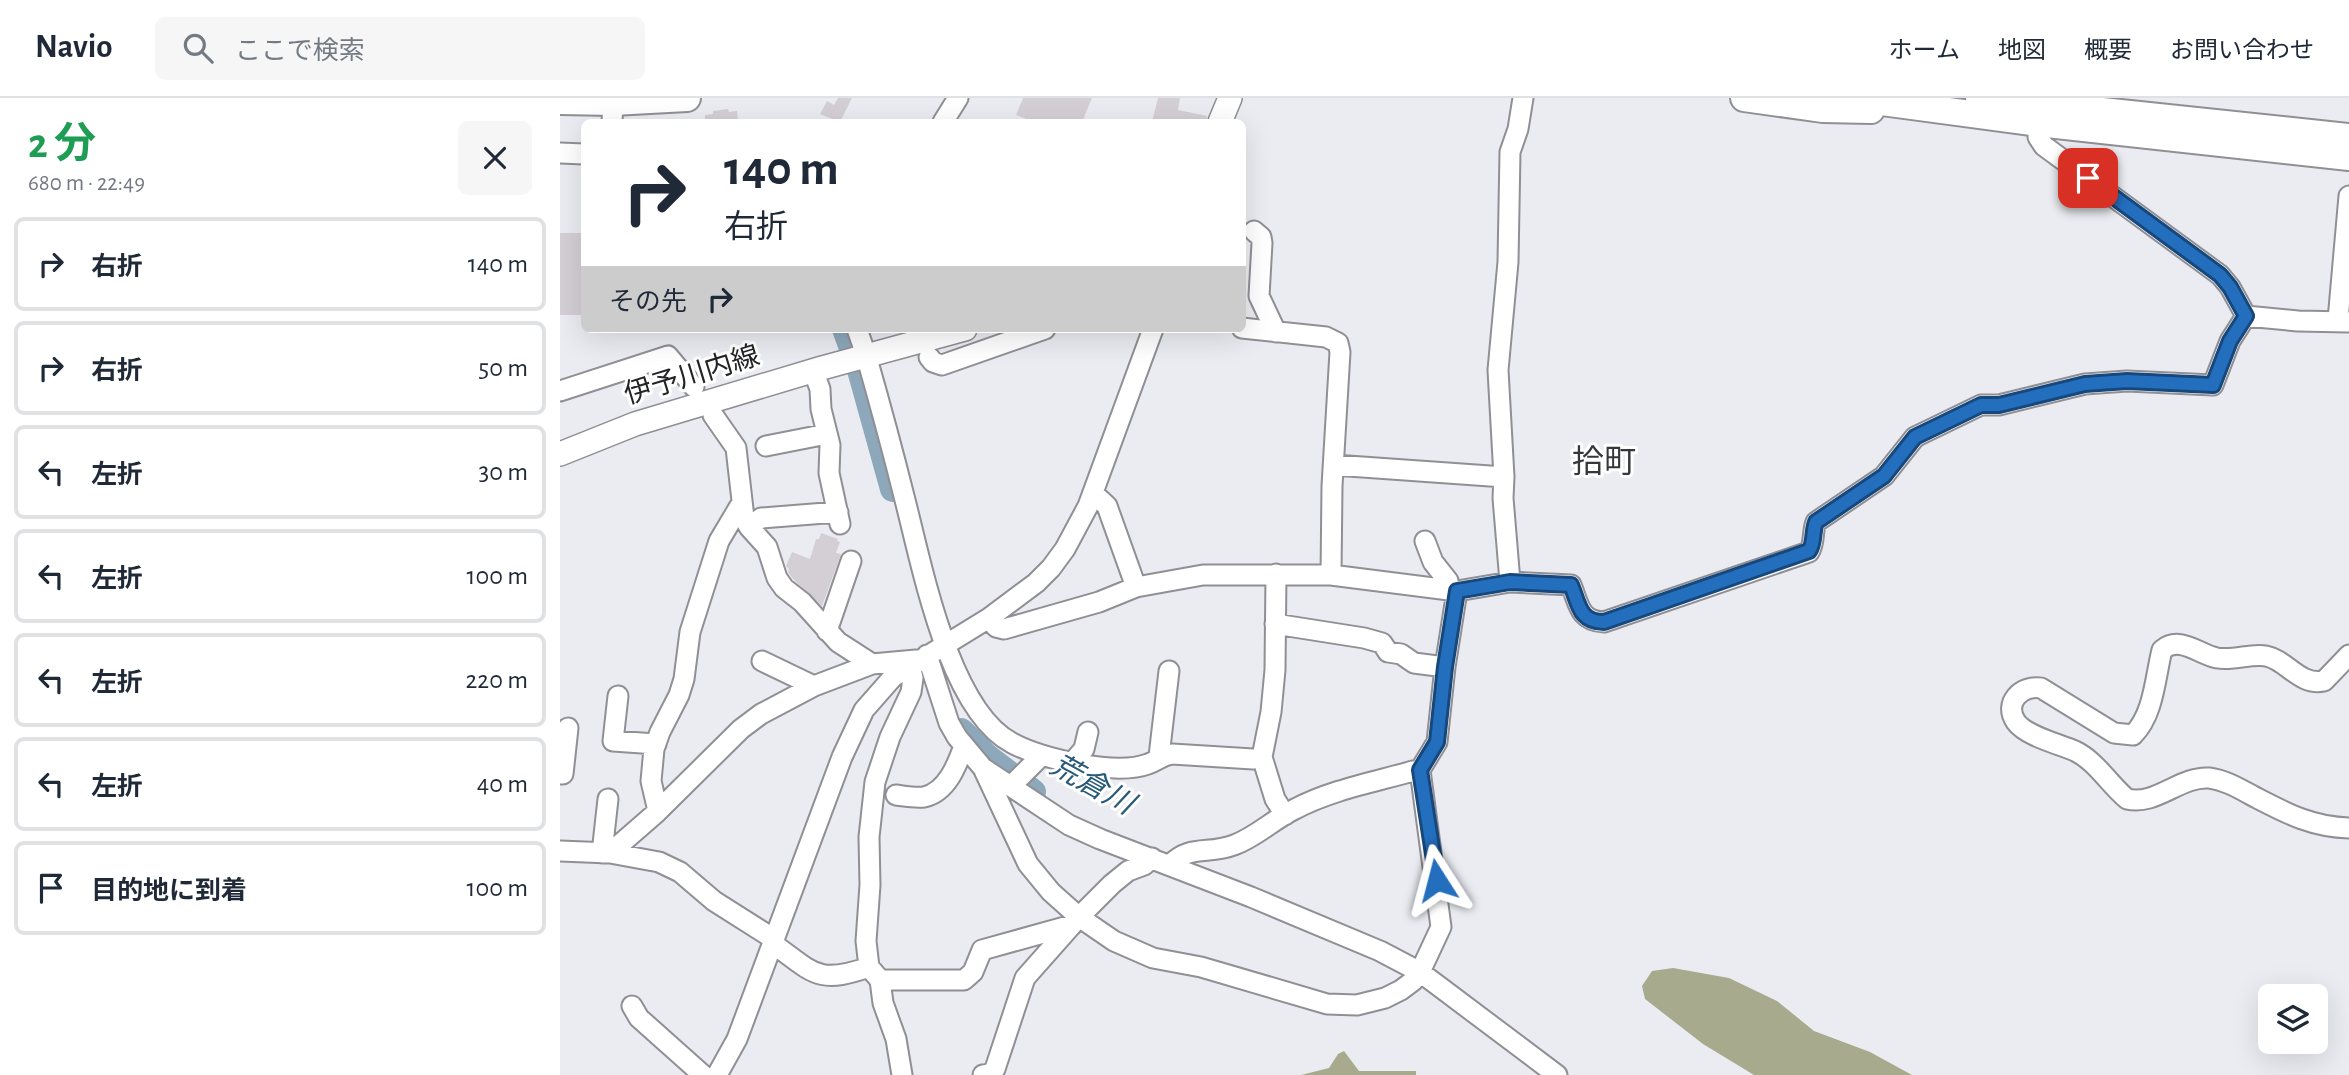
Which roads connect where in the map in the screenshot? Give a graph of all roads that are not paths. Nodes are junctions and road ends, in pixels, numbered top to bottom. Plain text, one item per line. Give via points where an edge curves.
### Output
1 (687, 98) edge
2 (958, 98) edge
3 (1230, 98) edge
4 (1523, 98) edge
5 (1744, 98) edge
6 (1852, 98) edge
7 (1979, 98) edge
8 (2002, 99) edge
9 (560, 101) edge
10 (603, 105) edge
11 (2040, 108) edge
12 (1929, 109) junction
13 (945, 119) edge
14 (1221, 119) edge
15 (2349, 137) edge
16 (560, 153) edge
17 (581, 154) edge
18 (2349, 157) edge
19 (2349, 196) edge
20 (1254, 231) dead end
21 (2246, 316) junction
22 (2343, 321) edge
23 (1246, 328) edge
24 (1276, 332) junction
25 (858, 333) edge
26 (950, 333) edge
27 (1034, 333) edge
28 (1152, 333) edge
29 (864, 356) junction
30 (929, 357) dead end
31 (817, 369) junction
32 (694, 387) dead end
33 (560, 391) edge
34 (713, 415) dead end
35 (827, 434) junction
36 (766, 445) dead end
37 (560, 454) edge
38 (1334, 465) junction
39 (1504, 477) junction
40 (1093, 493) junction
41 (741, 504) junction
42 (749, 527) junction
43 (1425, 541) dead end
44 (851, 561) dead end
45 (1276, 574) junction
46 (1331, 575) junction
47 (1510, 582) junction
48 (1136, 587) junction
49 (1453, 591) junction
50 (989, 618) junction
51 (1275, 624) junction
52 (827, 631) junction
53 (929, 653) junction
54 (2349, 655) edge
55 (762, 661) dead end
56 (872, 664) junction
57 (1445, 667) junction
58 (1169, 671) dead end
59 (814, 686) junction
60 (618, 696) dead end
61 (568, 728) dead end
62 (1088, 732) dead end
63 (656, 744) junction
64 (964, 746) junction
65 (1042, 755) junction
66 (1160, 756) junction
67 (1262, 757) junction
68 (1072, 762) junction
69 (983, 768) junction
70 (1420, 770) junction
71 (560, 774) edge
72 (1011, 786) junction
73 (896, 794) dead end
74 (608, 799) dead end
75 (659, 811) junction
76 (1285, 815) junction
77 (2349, 828) edge
78 (560, 851) edge
79 (606, 853) junction
80 (1161, 862) junction
81 (1076, 921) junction
82 (773, 941) junction
83 (1420, 972) junction
84 (875, 974) junction
85 (632, 1006) dead end
86 (703, 1075) edge
87 (717, 1075) edge
88 (902, 1075) edge
89 (984, 1075) edge
90 (1557, 1075) edge

1 - 10 highway
2 - 13 street
3 - 14 main road
4 - 39 street via 1510,152 1508,262 1498,370
5 - 12 highway via 1823,109
6 - 12 highway
7 - 8 highway
8 - 11 highway
9 - 10 highway
11 - 12 highway
11 - 15 highway
11 - 18 highway
11 - 21 street via 2038,137 2044,146 2220,275
16 - 17 street
19 - 22 street
20 - 24 street via 1262,243 1259,296
21 - 22 street
21 - 47 street via 2230,341 2213,385 2085,384 1999,405 1981,405 1915,437 1884,476 1816,522 1809,551 1604,622 1586,618 1571,585
23 - 24 street
24 - 38 street via 1326,337 1338,343
25 - 29 street
26 - 29 main road, 伊予川内線
27 - 30 street via 942,365
28 - 40 street
29 - 31 main road, 伊予川内線
29 - 53 street via 925,579
31 - 35 street
31 - 37 main road, 伊予川内線 via 635,424
32 - 33 street via 668,356
34 - 41 street via 736,448
35 - 36 street
35 - 42 street via 829,473 839,518 761,518
38 - 39 street
38 - 46 street
39 - 47 street
40 - 48 street via 1107,506
40 - 50 street via 1076,531 1051,568
41 - 42 street
41 - 63 street via 719,541 690,632 682,687
42 - 52 street via 767,547 784,588
43 - 49 street
44 - 52 street
45 - 46 street
45 - 48 street via 1203,575
45 - 51 street
46 - 49 street
47 - 49 street
48 - 50 street via 1004,629
49 - 57 street
50 - 53 street
51 - 57 street via 1364,638 1382,643 1388,652 1414,663
51 - 67 street via 1271,712
52 - 56 street
53 - 56 street
53 - 64 street via 949,723
53 - 65 street via 951,663 984,721 1012,743
53 - 82 street via 893,677 864,710
53 - 84 street via 913,678 875,782 866,941
54 - 77 street via 2318,682 2266,656 2235,660 2169,644 2162,650 2143,725 2133,735 2114,733 2041,688 2023,689 2016,696 2013,713 2025,729 2078,753 2127,799 2144,800 2208,778 2233,785 2314,824
55 - 59 street
56 - 59 street
57 - 70 street via 1437,742
58 - 66 street
59 - 75 street via 741,729
60 - 63 street via 612,741
61 - 71 street
62 - 68 street via 1084,749
63 - 75 street via 651,781
64 - 69 street
64 - 73 street via 955,769 937,790 925,797
65 - 68 street
65 - 72 street
66 - 67 street
66 - 68 street via 1148,764 1126,767
67 - 76 street
69 - 72 street
69 - 81 street via 1028,864
70 - 76 street via 1330,795
70 - 83 street via 1441,927
72 - 80 street via 1069,825
74 - 79 street
75 - 79 street
76 - 80 street via 1236,845 1185,852
78 - 79 street
79 - 82 street via 659,862 680,872
80 - 81 street via 1128,871
80 - 83 street
81 - 83 street via 1153,958 1327,1004 1385,998
81 - 84 street via 982,950 973,972 964,980
81 - 89 street via 1025,978 995,1069
82 - 84 street via 820,975
82 - 87 street via 737,1039
83 - 90 street
84 - 88 street via 896,1039
85 - 86 street via 639,1018

